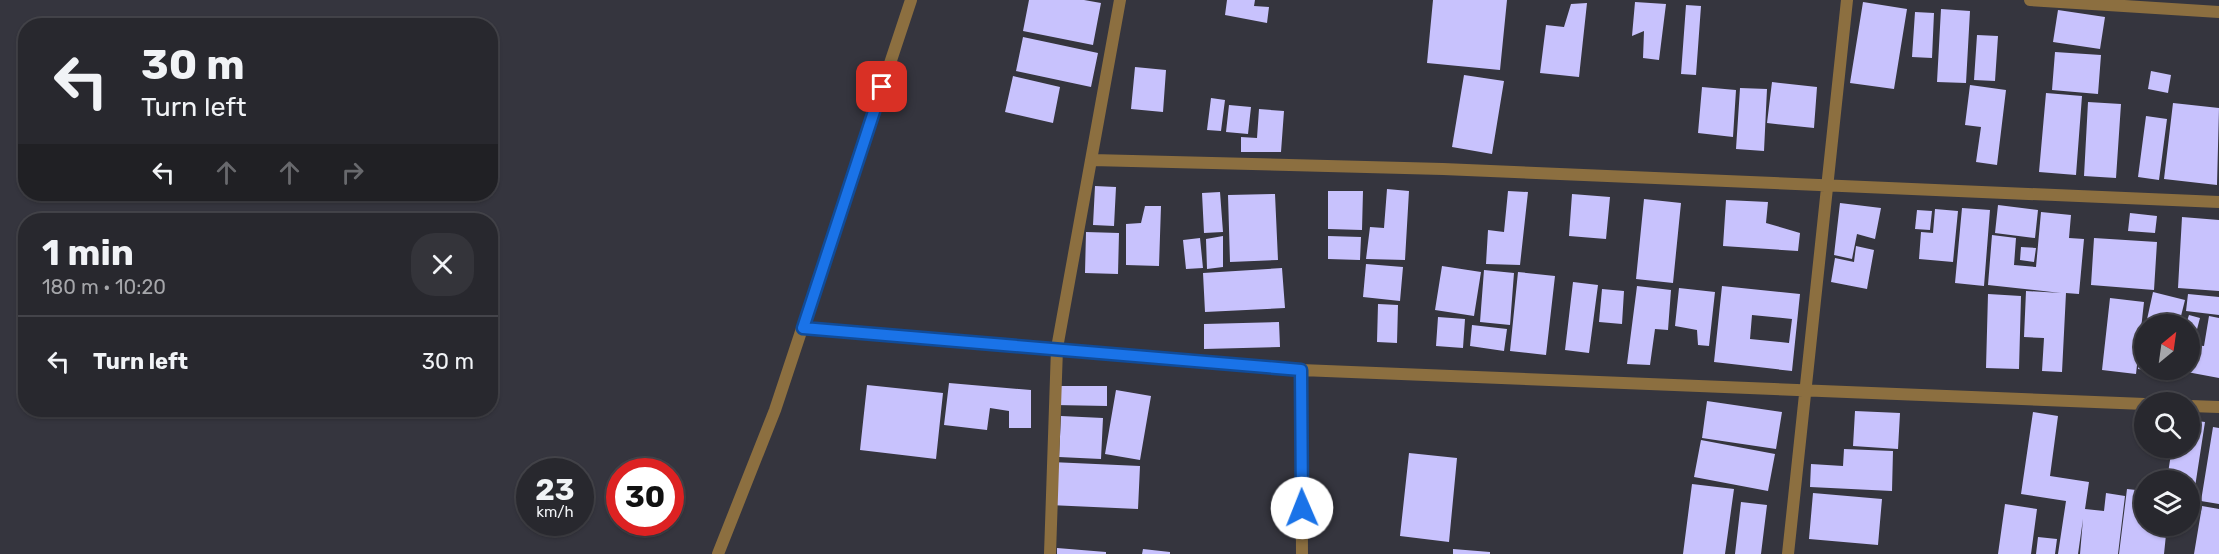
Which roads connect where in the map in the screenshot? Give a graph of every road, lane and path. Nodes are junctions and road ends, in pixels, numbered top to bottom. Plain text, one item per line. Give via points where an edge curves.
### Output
1 (911, 0) edge
2 (1120, 0) edge
3 (1847, 0) edge
4 (2030, 0) edge
5 (2219, 12) edge
6 (1092, 160) junction
7 (1826, 186) junction
8 (2219, 202) edge
9 (803, 328) junction
10 (1057, 348) junction
11 (1301, 370) junction
12 (1805, 389) junction
13 (2134, 404) edge
14 (2200, 406) edge
15 (2219, 407) edge
16 (718, 554) edge
17 (1050, 554) edge
18 (1302, 554) edge
19 (1788, 554) edge

1 - 9 street
2 - 6 street
3 - 7 street
4 - 5 street
6 - 7 street via 1443,169
6 - 10 street
7 - 8 street
7 - 12 street
9 - 10 street
9 - 16 street
10 - 11 street
10 - 17 street
11 - 12 street
11 - 18 street
12 - 13 street
12 - 19 street
14 - 15 street

